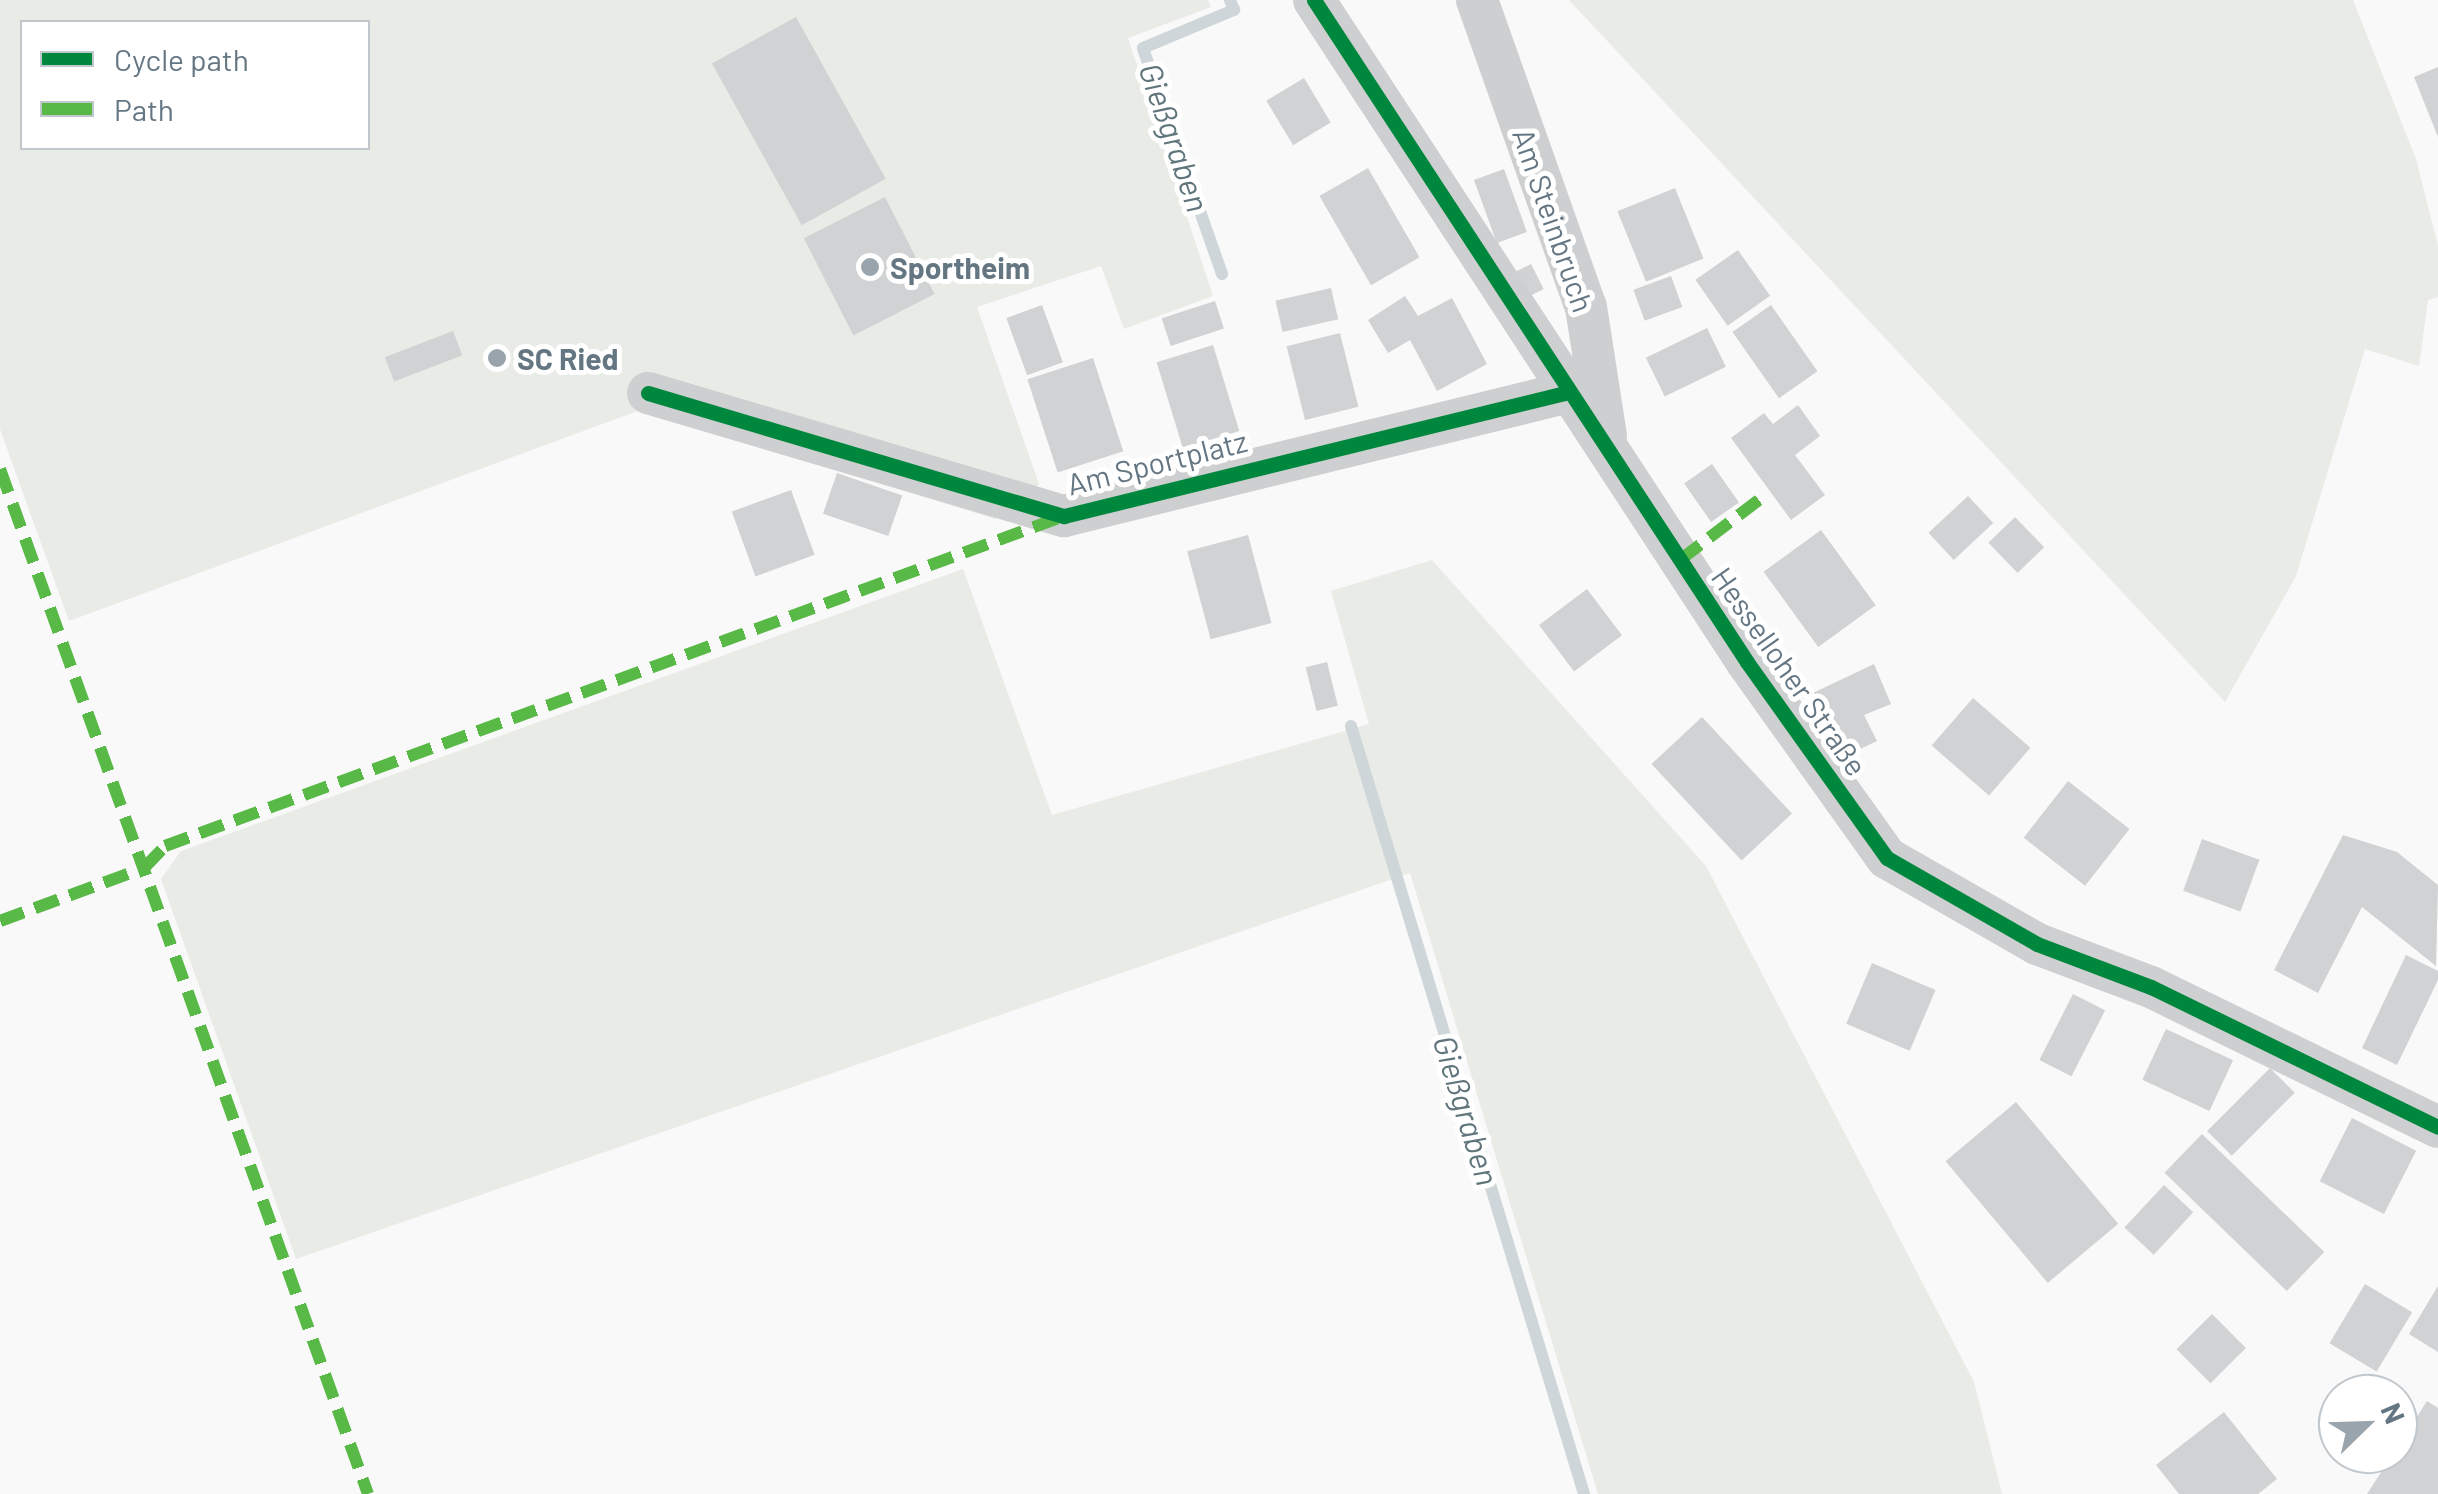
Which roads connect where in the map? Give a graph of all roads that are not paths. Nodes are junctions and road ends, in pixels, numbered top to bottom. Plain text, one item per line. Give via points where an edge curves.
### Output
1 (1314, 0) edge
2 (1477, 0) edge
3 (1570, 392) junction
4 (648, 393) dead end
5 (1608, 446) junction
6 (2438, 1127) edge

1 - 3 street, Hesselloher Straße
2 - 5 street, Am Steinbruch via 1586,307
3 - 4 street, Am Sportplatz via 1064,516
3 - 5 street, Hesselloher Straße
5 - 6 street, Hesselloher Straße via 1887,858 2037,944 2152,987

